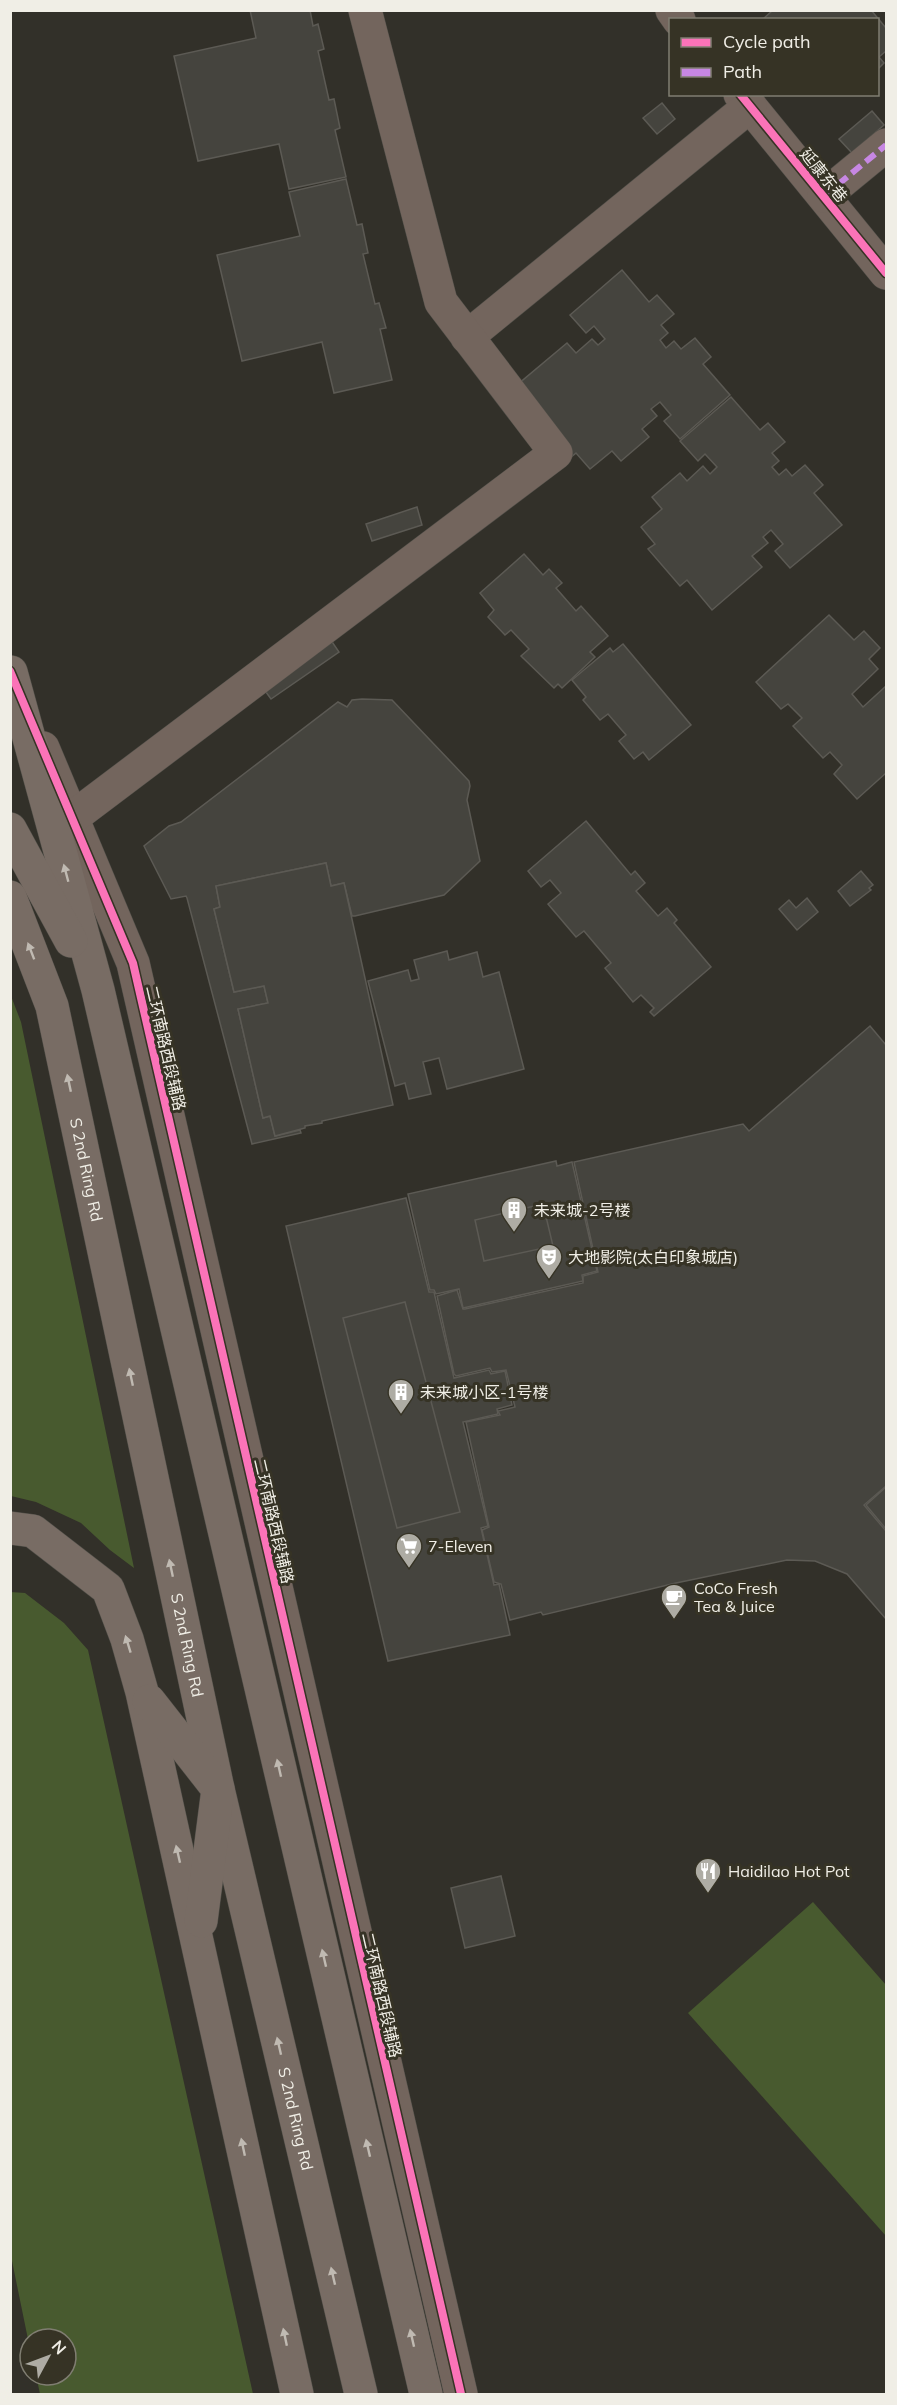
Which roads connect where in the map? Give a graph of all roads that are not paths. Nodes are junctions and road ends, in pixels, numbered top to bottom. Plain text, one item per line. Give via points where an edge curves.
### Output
1 (365, 10) edge
2 (745, 100) edge
3 (886, 145) edge
4 (824, 196) junction
5 (886, 273) edge
6 (467, 337) junction
7 (11, 671) edge
8 (72, 818) junction
9 (10, 829) edge
10 (10, 897) edge
11 (98, 990) junction
12 (10, 1528) edge
13 (142, 1692) junction
14 (218, 1789) junction
15 (198, 1944) junction
16 (297, 2394) edge
17 (361, 2394) edge
18 (426, 2394) edge
19 (461, 2394) edge

1 - 6 street via 441,302
2 - 4 street, 延康东巷
2 - 6 street
3 - 4 street
4 - 5 street, 延康东巷
6 - 8 street via 556,453
7 - 8 street, 二环南路西段辅路
11 -> 7 highway
8 - 19 street, 二环南路西段辅路 via 134,963
9 - 11 highway
14 -> 10 highway, S 2nd Ring Rd via 52,1006
18 -> 11 highway
13 -> 12 highway via 108,1589 33,1531
13 - 14 highway
15 -> 13 highway
14 - 15 highway
17 -> 14 highway, S 2nd Ring Rd
16 -> 15 highway

